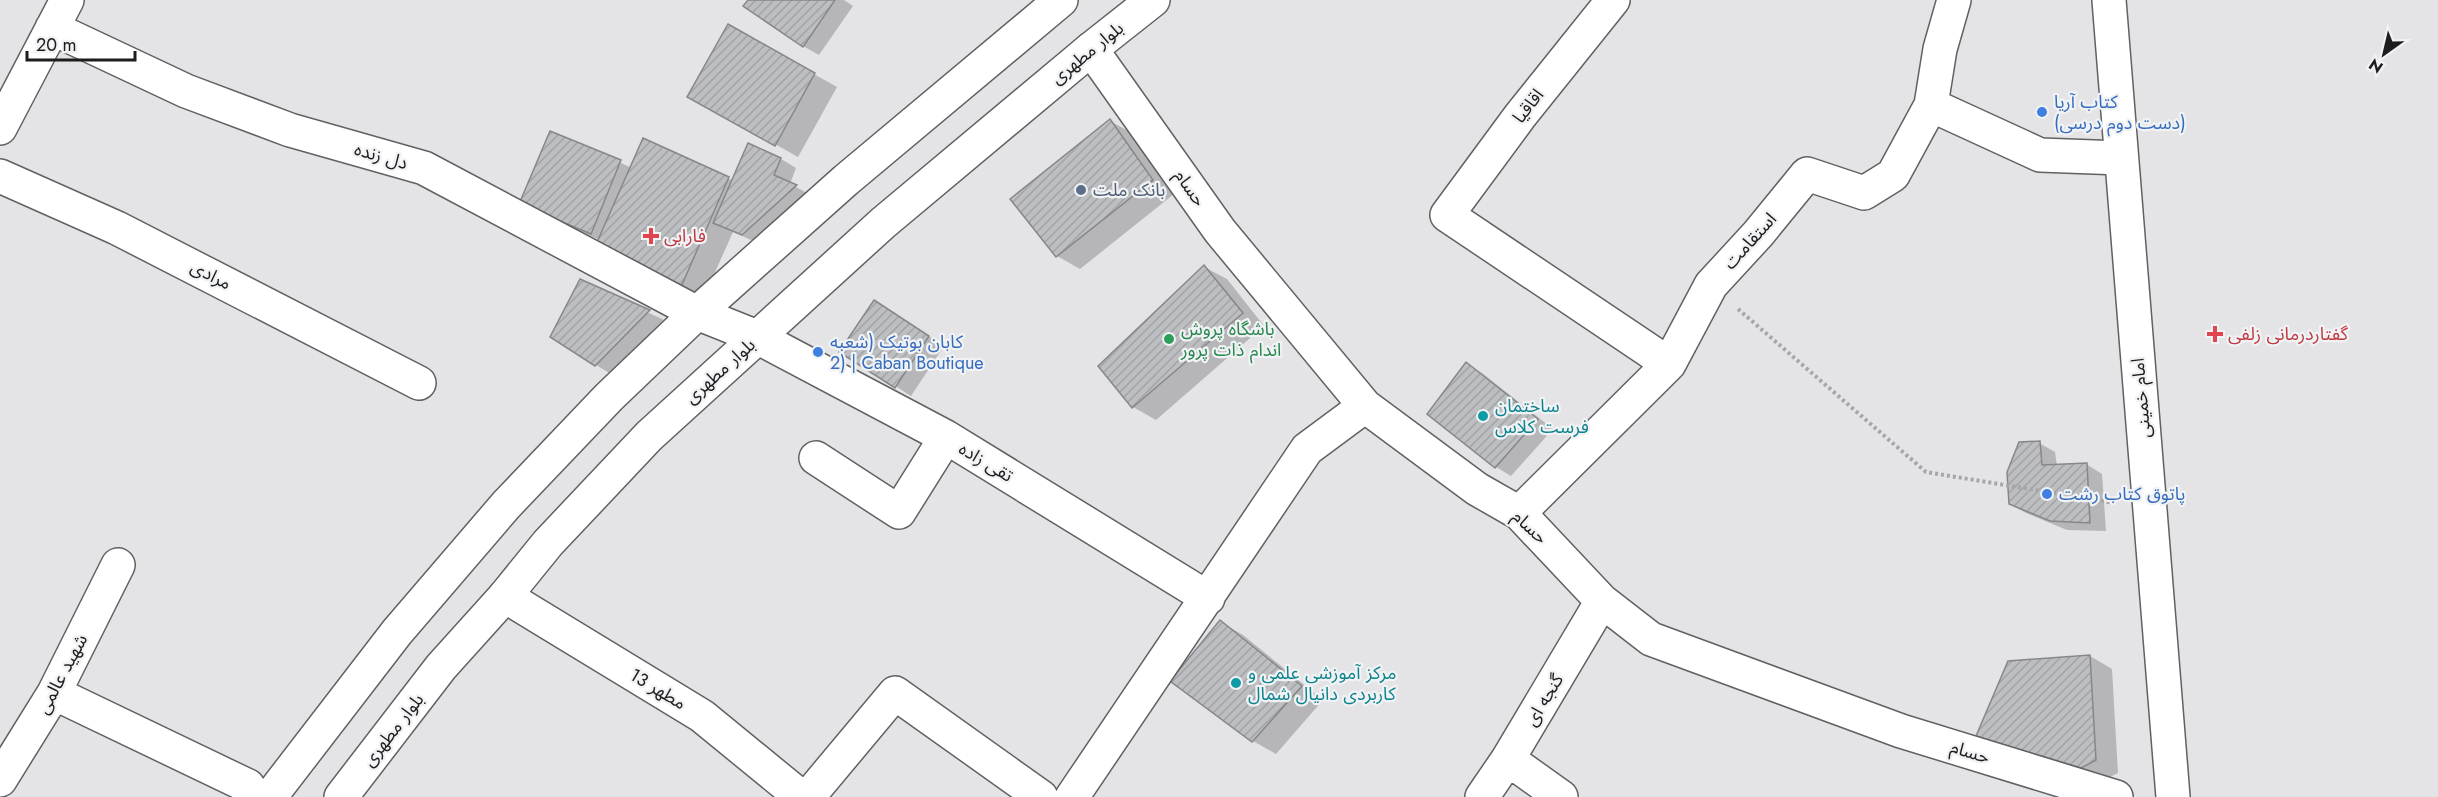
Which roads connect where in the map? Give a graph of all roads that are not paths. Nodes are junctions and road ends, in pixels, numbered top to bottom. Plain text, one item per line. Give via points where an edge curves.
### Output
1 (68, 0) edge
2 (1153, 0) edge
3 (1613, 0) edge
4 (1954, 0) edge
5 (2109, 0) edge
6 (1056, 1) edge
7 (52, 28) junction
8 (1091, 49) junction
9 (1931, 105) junction
10 (0, 128) edge
11 (2121, 158) junction
12 (0, 176) edge
13 (697, 313) junction
14 (757, 337) junction
15 (1669, 364) junction
16 (418, 383) dead end
17 (1365, 406) junction
18 (946, 437) junction
19 (816, 458) dead end
20 (1519, 513) junction
21 (118, 565) dead end
22 (505, 596) junction
23 (1208, 598) junction
24 (1602, 601) junction
25 (54, 693) junction
26 (1508, 759) junction
27 (0, 780) edge
28 (259, 791) edge
29 (341, 797) edge
30 (801, 797) edge
31 (808, 797) edge
32 (1041, 797) edge
33 (1072, 797) edge
34 (1482, 797) edge
35 (1561, 797) edge
36 (2116, 797) edge
37 (2173, 797) edge

1 - 7 street
2 - 8 street, بلوار مطهری
3 - 15 street, اقاقیا via 1520,116 1448,215
4 - 9 street via 1940,48
5 - 11 street, امام خمینی
6 - 13 street
7 - 10 street
7 - 13 street, دل زنده via 238,111 424,168
8 - 14 street, بلوار مطهری via 883,223
8 - 17 street, حسام via 1220,231
9 - 11 street via 2040,156
9 - 15 street, استقامت via 1893,175 1864,194 1807,174 1710,285
11 - 37 street, امام خمینی
12 - 16 street, مرادی via 117,228
13 - 14 street, دل زنده
13 - 28 street via 609,397 506,505
14 - 18 street, تقی زاده
14 - 22 street, بلوار مطهری via 649,436 548,543
15 - 20 street, استقامت
17 - 20 street, حسام via 1477,489
17 - 23 street via 1307,449
18 - 19 street via 899,512
18 - 23 street, تقی زاده
20 - 24 street, حسام
21 - 25 street, شهید عالمی
22 - 29 street, بلوار مطهری via 441,667
22 - 30 street, مطهر 13 via 702,716
23 - 33 street
24 - 26 street, گنجه ای
24 - 36 street, حسام via 1650,639 1901,731
25 - 27 street, شهید عالمی
25 - 28 street
26 - 34 street, گنجه ای
26 - 35 street
31 - 32 street via 894,693

